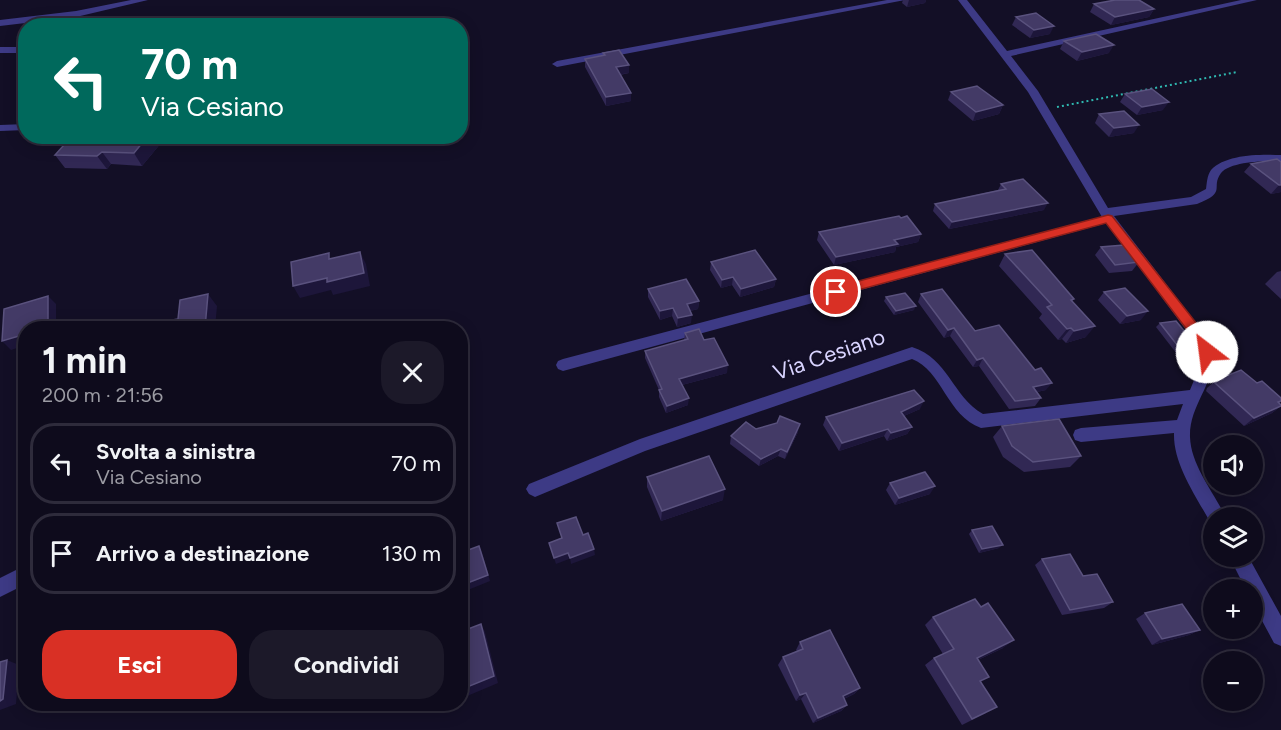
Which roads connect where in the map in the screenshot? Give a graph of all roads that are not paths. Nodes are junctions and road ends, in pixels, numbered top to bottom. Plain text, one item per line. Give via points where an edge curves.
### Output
1 (144, 0) edge
2 (901, 0) edge
3 (962, 0) edge
4 (1253, 0) edge
5 (38, 18) edge
6 (18, 21) edge
7 (0, 23) edge
8 (0, 50) edge
9 (18, 50) edge
10 (1005, 54) junction
11 (557, 64) dead end
12 (18, 127) edge
13 (0, 128) edge
14 (1281, 158) edge
15 (1107, 216) junction
16 (563, 365) dead end
17 (1194, 396) junction
18 (1182, 426) junction
19 (1081, 435) dead end
20 (535, 489) dead end
21 (1212, 507) edge
22 (1244, 567) edge
23 (18, 578) edge
24 (0, 588) edge
25 (1281, 636) edge

1 - 5 street
2 - 11 street
3 - 10 street
4 - 10 street
6 - 7 street
8 - 9 street
10 - 15 street via 1044,110
12 - 13 street
14 - 15 street via 1221,168 1214,176 1212,189 1200,200
15 - 16 street
15 - 17 street via 1205,344 1206,366
17 - 18 street
17 - 20 street, Via Cesiano via 981,421 969,414 924,358 912,353 640,446
18 - 19 street
18 - 21 street via 1185,452
22 - 25 street
23 - 24 street

